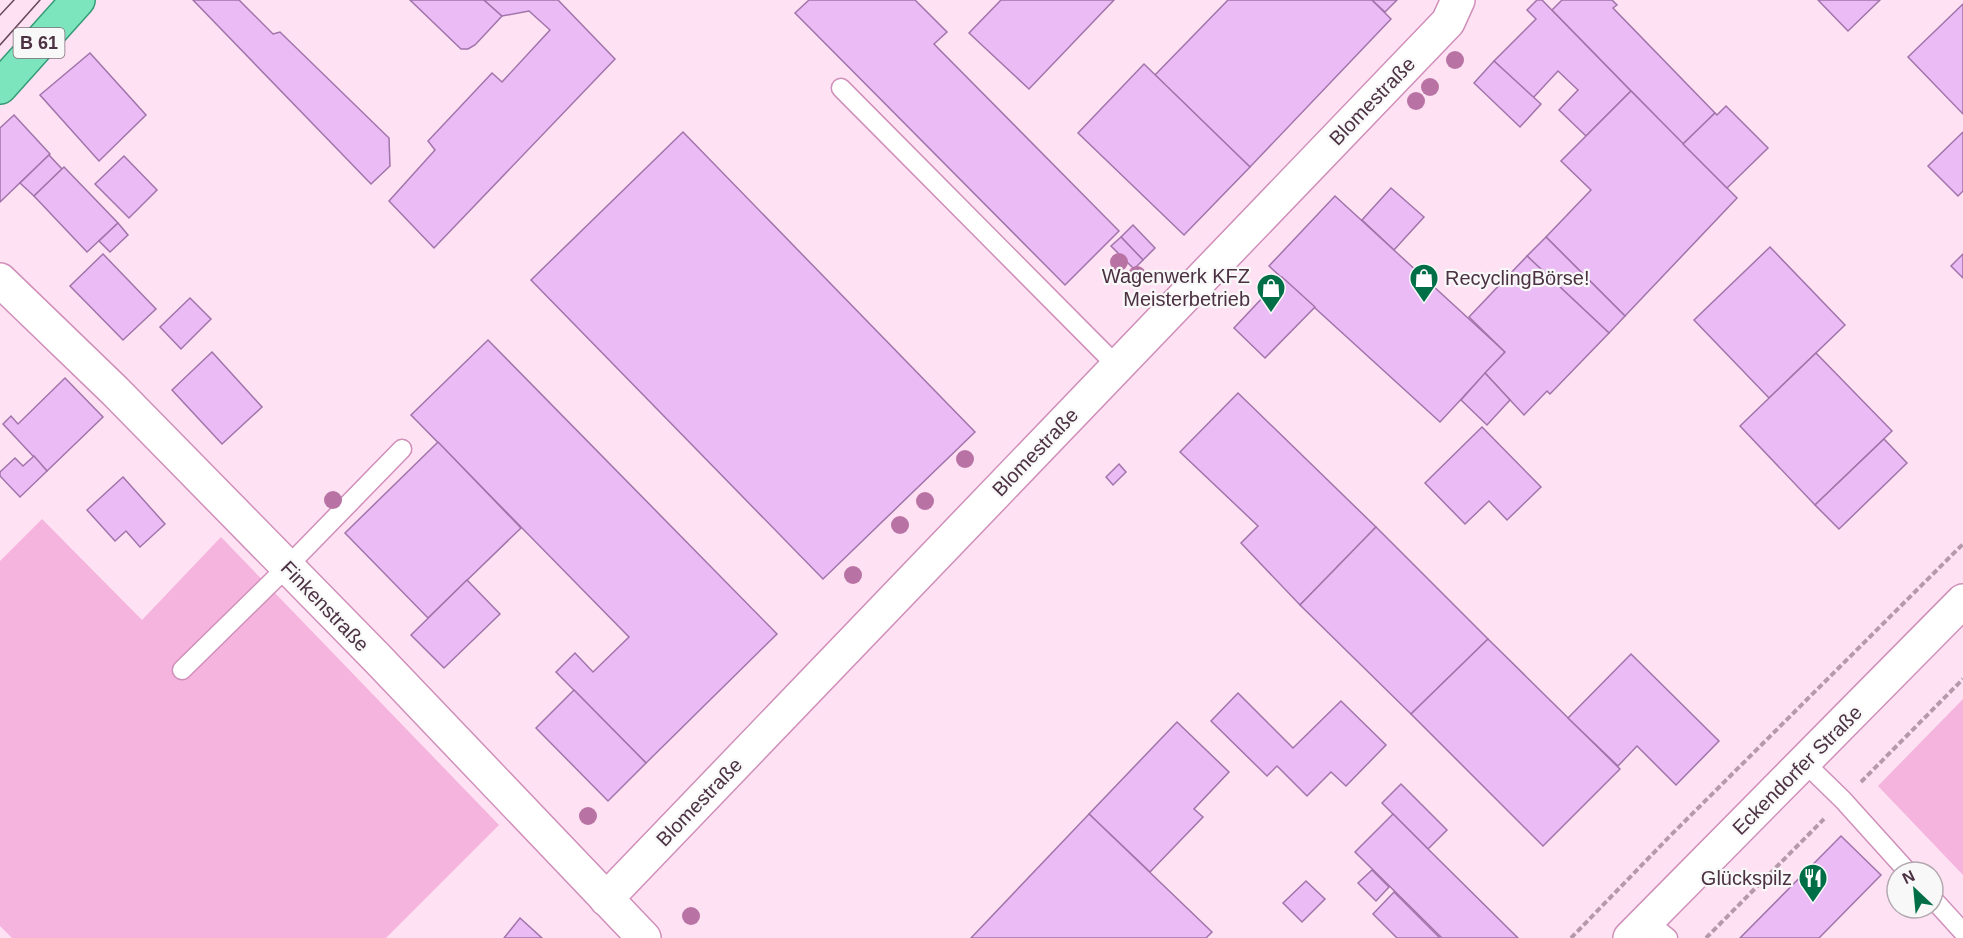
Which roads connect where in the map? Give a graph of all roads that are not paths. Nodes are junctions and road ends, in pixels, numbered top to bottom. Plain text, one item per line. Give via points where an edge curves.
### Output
1 (78, 0) edge
2 (1458, 0) edge
3 (0, 87) edge
4 (841, 88) dead end
5 (0, 280) edge
6 (1117, 366) junction
7 (402, 449) dead end
8 (287, 567) junction
9 (1963, 601) edge
10 (182, 670) dead end
11 (1804, 762) junction
12 (1897, 860) edge
13 (606, 899) junction
14 (1945, 912) edge
15 (1648, 932) edge
16 (1963, 932) edge
17 (644, 938) edge

1 - 3 main road, B 61
2 - 6 street, Blomestraße via 1448,22
4 - 6 lane
5 - 8 street, Finkenstraße
6 - 13 street, Blomestraße
7 - 8 lane
8 - 10 lane
8 - 13 street, Finkenstraße
9 - 11 street, Eckendorfer Straße
11 - 12 lane
11 - 15 street, Eckendorfer Straße
13 - 17 street, Finkenstraße
14 - 16 lane

